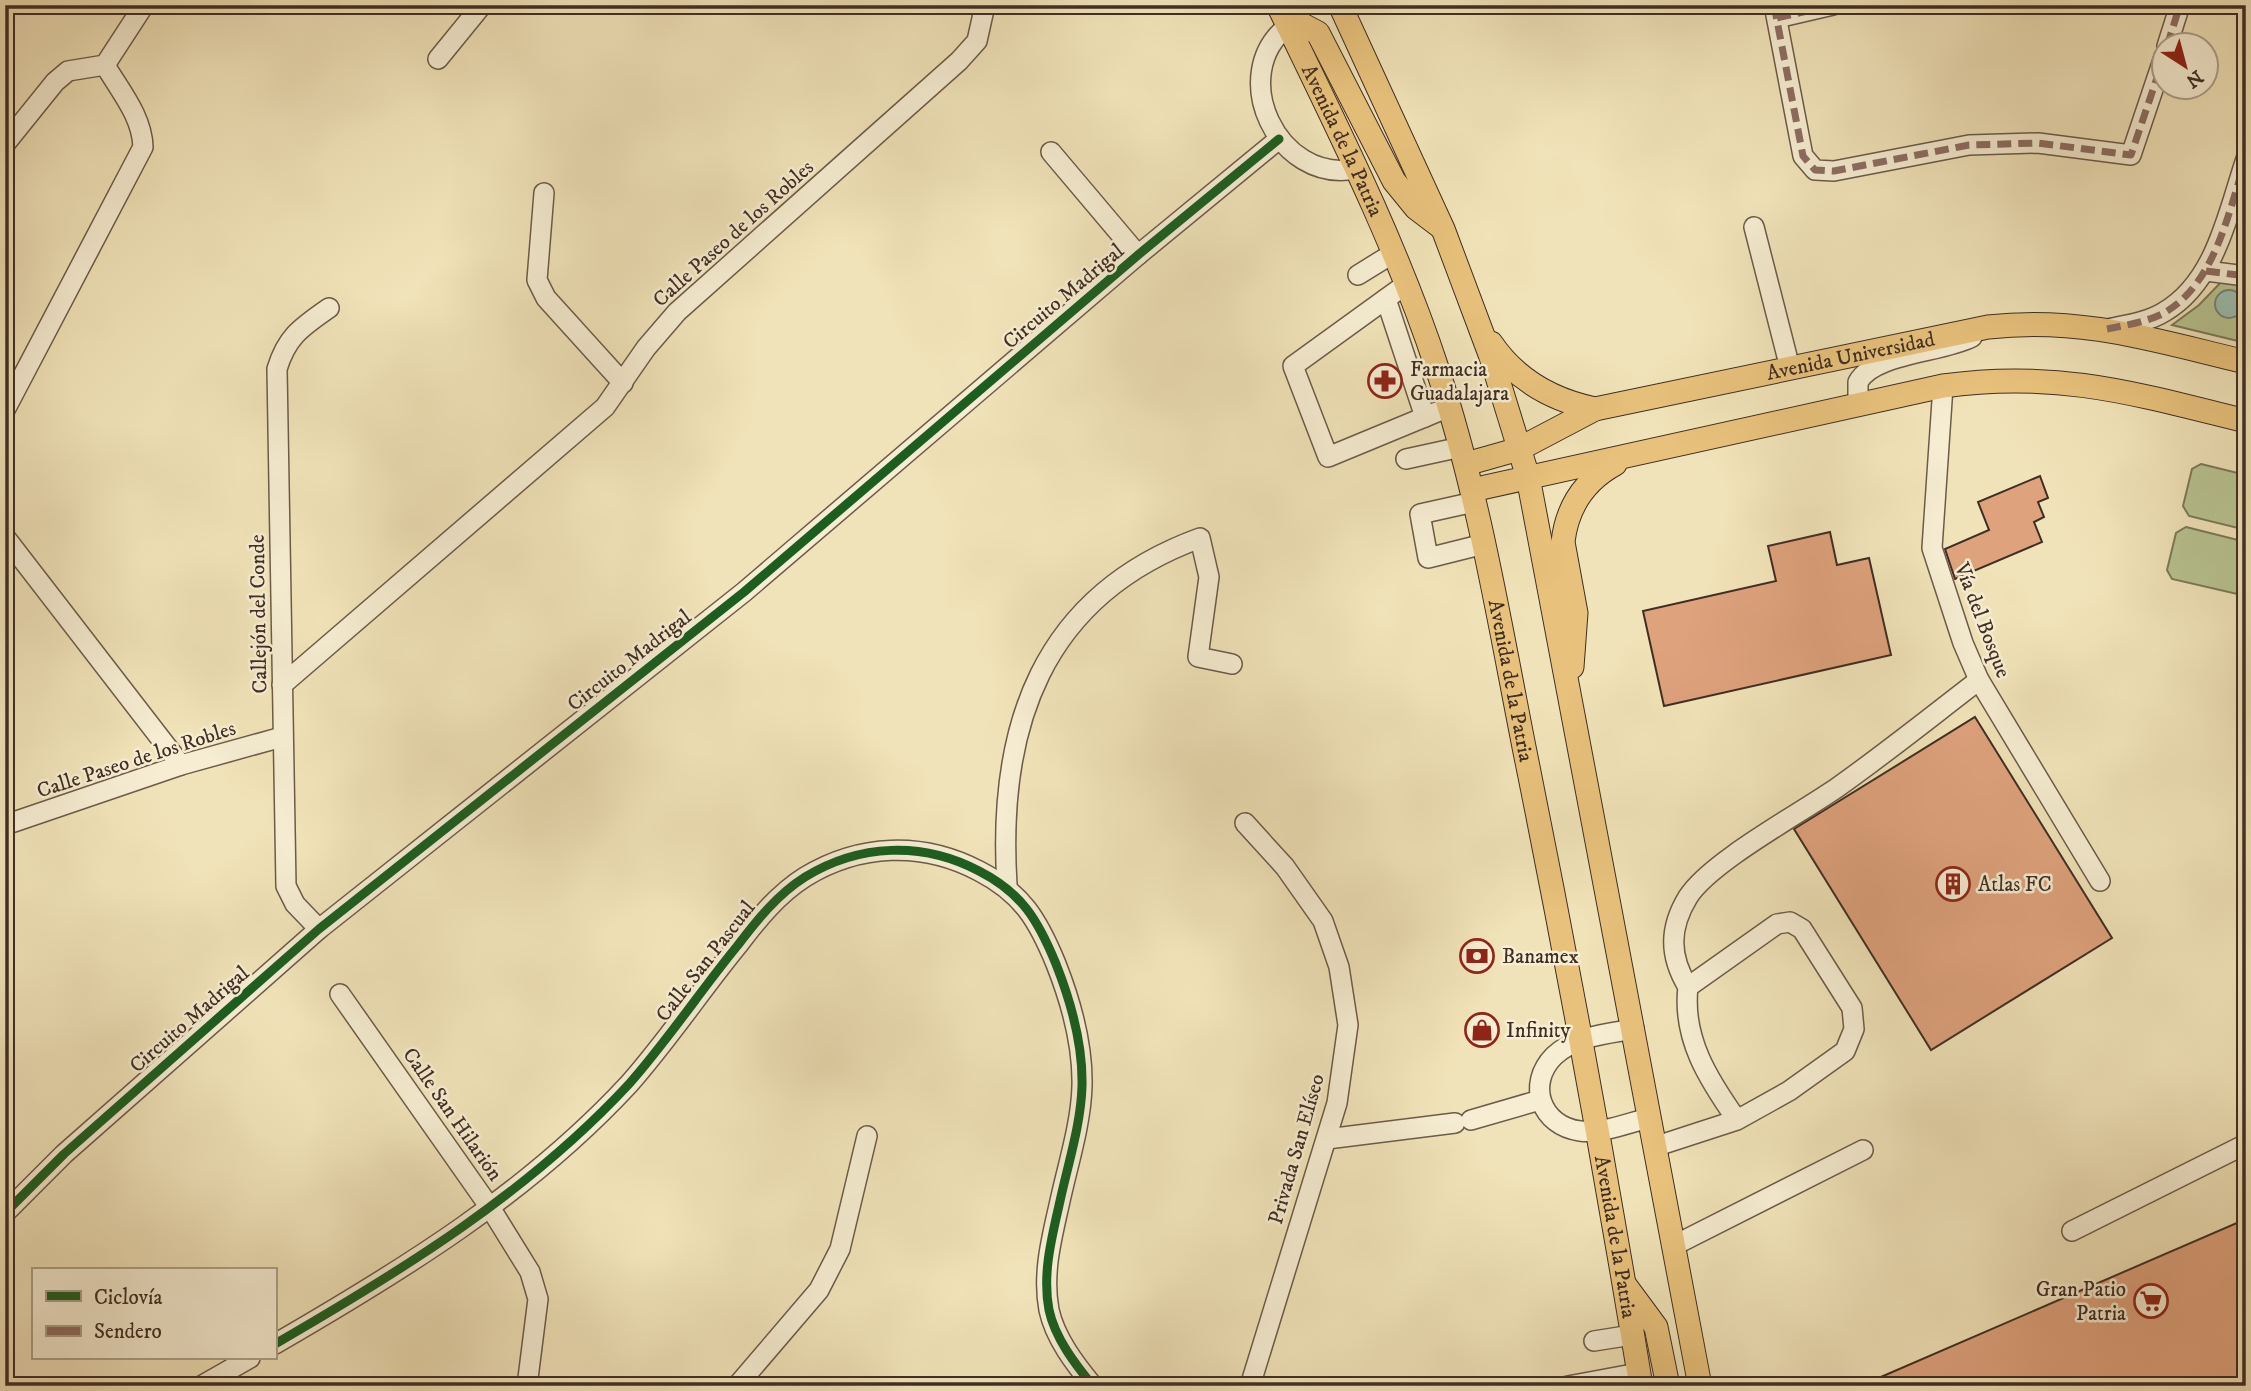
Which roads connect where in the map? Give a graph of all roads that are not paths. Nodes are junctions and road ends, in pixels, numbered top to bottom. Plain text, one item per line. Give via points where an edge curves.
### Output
1 (144, 5) edge
2 (482, 5) edge
3 (985, 5) edge
4 (1340, 5) edge
5 (1833, 5) edge
6 (2180, 5) edge
7 (1776, 12) edge
8 (1282, 15) edge
9 (2171, 32) edge
10 (438, 59) dead end
11 (105, 65) junction
12 (2150, 99) edge
13 (1279, 139) junction
14 (5, 144) edge
15 (1051, 152) dead end
16 (2246, 159) edge
17 (1355, 169) junction
18 (544, 192) dead end
19 (1754, 227) dead end
20 (1443, 229) junction
21 (1392, 254) junction
22 (1138, 255) junction
23 (2206, 271) junction
24 (1358, 275) dead end
25 (2246, 276) edge
26 (1405, 285) junction
27 (1386, 299) junction
28 (1470, 301) junction
29 (329, 308) dead end
30 (1988, 327) junction
31 (2107, 329) junction
32 (1431, 352) junction
33 (1406, 359) junction
34 (2246, 362) edge
35 (1790, 368) junction
36 (623, 383) junction
37 (1943, 386) junction
38 (1858, 404) junction
39 (1449, 407) junction
40 (1595, 409) junction
41 (5, 410) edge
42 (1425, 417) junction
43 (2246, 421) edge
44 (1519, 449) junction
45 (1641, 452) junction
46 (1464, 456) junction
47 (1406, 459) dead end
48 (1528, 477) junction
49 (1473, 496) junction
50 (5, 537) edge
51 (1483, 544) junction
52 (1232, 664) dead end
53 (1979, 680) junction
54 (1568, 684) junction
55 (282, 685) junction
56 (282, 737) junction
57 (181, 765) junction
58 (1245, 823) dead end
59 (5, 825) edge
60 (2100, 881) dead end
61 (1007, 885) junction
62 (319, 929) junction
63 (1688, 987) junction
64 (340, 994) dead end
65 (1634, 1029) junction
66 (1579, 1039) junction
67 (1540, 1100) junction
68 (1649, 1118) junction
69 (1737, 1120) junction
70 (1594, 1130) junction
71 (867, 1136) dead end
72 (1327, 1139) junction
73 (2246, 1144) edge
74 (1654, 1147) junction
75 (1863, 1150) dead end
76 (491, 1209) junction
77 (5, 1213) edge
78 (2072, 1231) dead end
79 (1672, 1247) junction
80 (1623, 1283) junction
81 (1632, 1335) junction
82 (1594, 1341) dead end
83 (276, 1343) edge
84 (246, 1360) edge
85 (1639, 1380) edge
86 (201, 1386) edge
87 (527, 1386) edge
88 (737, 1386) edge
89 (1093, 1386) edge
90 (1250, 1386) edge
91 (1568, 1386) edge
92 (1668, 1386) edge
93 (1700, 1386) edge

1 - 11 street
2 - 10 street
3 - 36 street, Calle Paseo de los Robles via 977,41 958,61 677,312
4 - 20 main road
5 - 7 street
6 - 9 street
7 - 12 street via 1803,156 1815,170 1833,171 1969,145 2039,144 2131,155
8 - 13 street via 1262,61 1259,86 1264,115
8 - 17 main road, Avenida de la Patria
8 - 20 main road via 1318,33 1394,181 1416,208
11 - 14 street via 68,71
11 - 41 street via 137,118 143,147
13 - 17 street via 1319,165
13 - 22 street, Circuito Madrigal
15 - 22 street
16 - 23 street
17 - 21 main road, Avenida de la Patria
18 - 36 street via 537,280 545,298
19 - 35 street
20 - 28 main road
21 - 24 street
21 - 26 main road, Avenida de la Patria
22 - 62 street, Circuito Madrigal via 744,592
23 - 25 street
23 - 31 street via 2188,295 2163,313
26 - 27 street
26 - 32 main road, Avenida de la Patria
27 - 33 street
27 - 42 street via 1293,366 1328,457
28 - 40 main road via 1493,346 1515,372 1544,392
28 - 44 main road
29 - 55 street, Callejón del Conde via 301,327 284,347 277,369
30 - 31 main road, Avenida Universidad via 2059,323
30 - 35 main road, Avenida Universidad
30 - 38 street via 1951,346 1872,366 1858,382
31 - 34 main road, Avenida Universidad
32 - 33 street
32 - 39 main road, Avenida de la Patria
33 - 42 street
35 - 40 main road, Avenida Universidad
36 - 55 street, Calle Paseo de los Robles via 605,407
37 - 38 main road
37 - 43 main road via 2029,379 2076,382
37 - 53 street, Vía del Bosque via 1932,548
38 - 45 main road
39 - 42 street
39 - 46 main road, Avenida de la Patria
40 - 44 main road, Avenida Universidad
44 - 46 main road, Avenida Universidad
44 - 48 main road
45 - 48 main road
45 - 54 main road via 1592,479 1576,498 1567,520 1563,542 1576,613
46 - 47 street
46 - 49 main road, Avenida de la Patria
48 - 49 main road
48 - 54 main road
49 - 51 main road, Avenida de la Patria
49 - 51 street via 1420,514 1428,558
50 - 57 street
51 - 66 main road, Avenida de la Patria
52 - 61 street via 1198,657 1209,577 1200,538 1163,552 1127,574 1085,610 1049,654 1023,710 1010,770 1004,845
53 - 60 street, Vía del Bosque
53 - 63 street via 1839,786 1707,875 1676,920 1672,947 1676,967
54 - 65 main road
55 - 56 street, Callejón del Conde
56 - 57 street, Calle Paseo de los Robles
56 - 62 street, Callejón del Conde via 286,887
57 - 59 street, Calle Paseo de los Robles
58 - 72 street, Privada San Elíseo via 1285,867 1323,921 1339,967 1348,1025
61 - 76 street, Calle San Pascual via 964,863 905,848 846,856 802,879 765,911 631,1081 576,1137
61 - 89 street, Calle San Pascual via 1047,943 1068,995 1079,1049 1082,1086 1046,1275 1049,1311 1061,1340
62 - 77 street, Circuito Madrigal via 64,1154
63 - 69 street via 1685,1012 1695,1047 1709,1081
63 - 69 street via 1777,924 1790,922 1802,929 1852,1008 1854,1029 1845,1051 1789,1091
64 - 76 street, Calle San Hilarión
65 - 66 street
65 - 68 main road
66 - 67 street via 1554,1056 1541,1074
66 - 70 main road, Avenida de la Patria
67 - 70 street via 1551,1119 1579,1131
67 - 72 street via 1463,1121
68 - 70 street
68 - 74 main road
69 - 74 street
70 - 80 main road, Avenida de la Patria
71 - 88 street via 840,1249 819,1290
72 - 90 street, Privada San Elíseo
73 - 78 street
74 - 79 main road
75 - 79 street
76 - 83 street, Calle San Pascual
76 - 87 street, Calle San Hilarión via 530,1272 538,1299
79 - 93 main road
80 - 81 main road, Avenida de la Patria
80 - 92 main road via 1656,1327
81 - 82 street
81 - 85 main road, Avenida de la Patria
84 - 86 street
85 - 91 street

